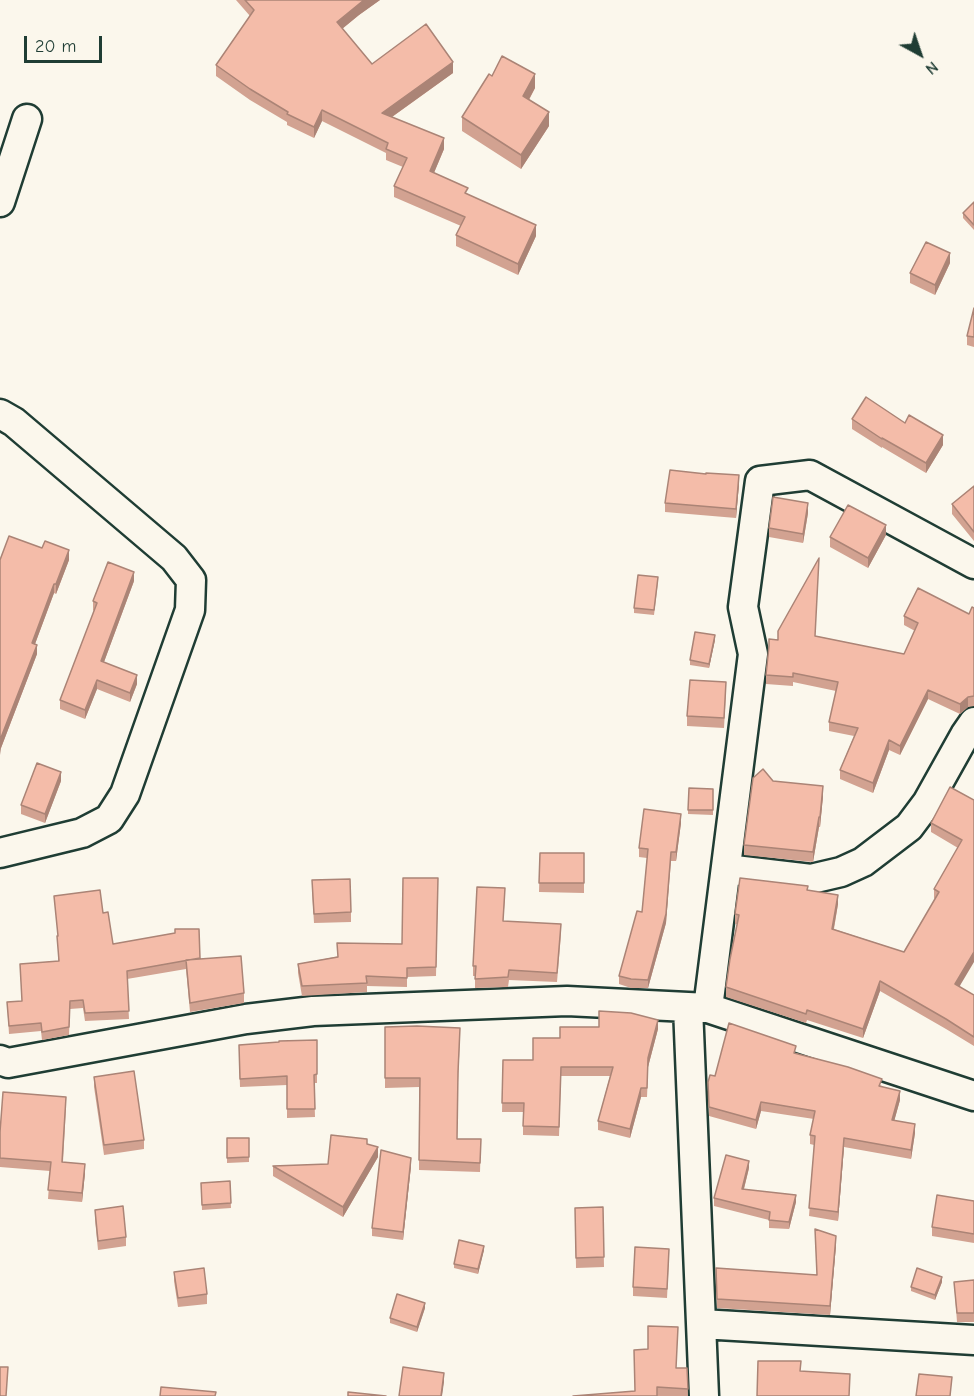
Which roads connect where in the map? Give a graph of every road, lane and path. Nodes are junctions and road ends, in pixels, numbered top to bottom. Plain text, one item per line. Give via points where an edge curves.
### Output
1 (27, 119) dead end
2 (0, 202) edge
3 (0, 414) edge
4 (974, 564) edge
5 (974, 722) edge
6 (0, 853) edge
7 (726, 869) junction
8 (698, 1007) junction
9 (0, 1060) edge
10 (974, 1096) edge
11 (701, 1324) junction
12 (974, 1340) edge
13 (704, 1396) edge

1 - 2 street
3 - 6 street via 174,558 191,580 190,610 125,794 110,819 82,833
4 - 7 street via 810,475 760,481 743,608 753,654
5 - 7 street via 909,827 863,862 811,879
7 - 8 street
8 - 9 street via 567,1000 314,1011 246,1019 8,1063
8 - 10 street
8 - 11 street
11 - 12 street
11 - 13 street

